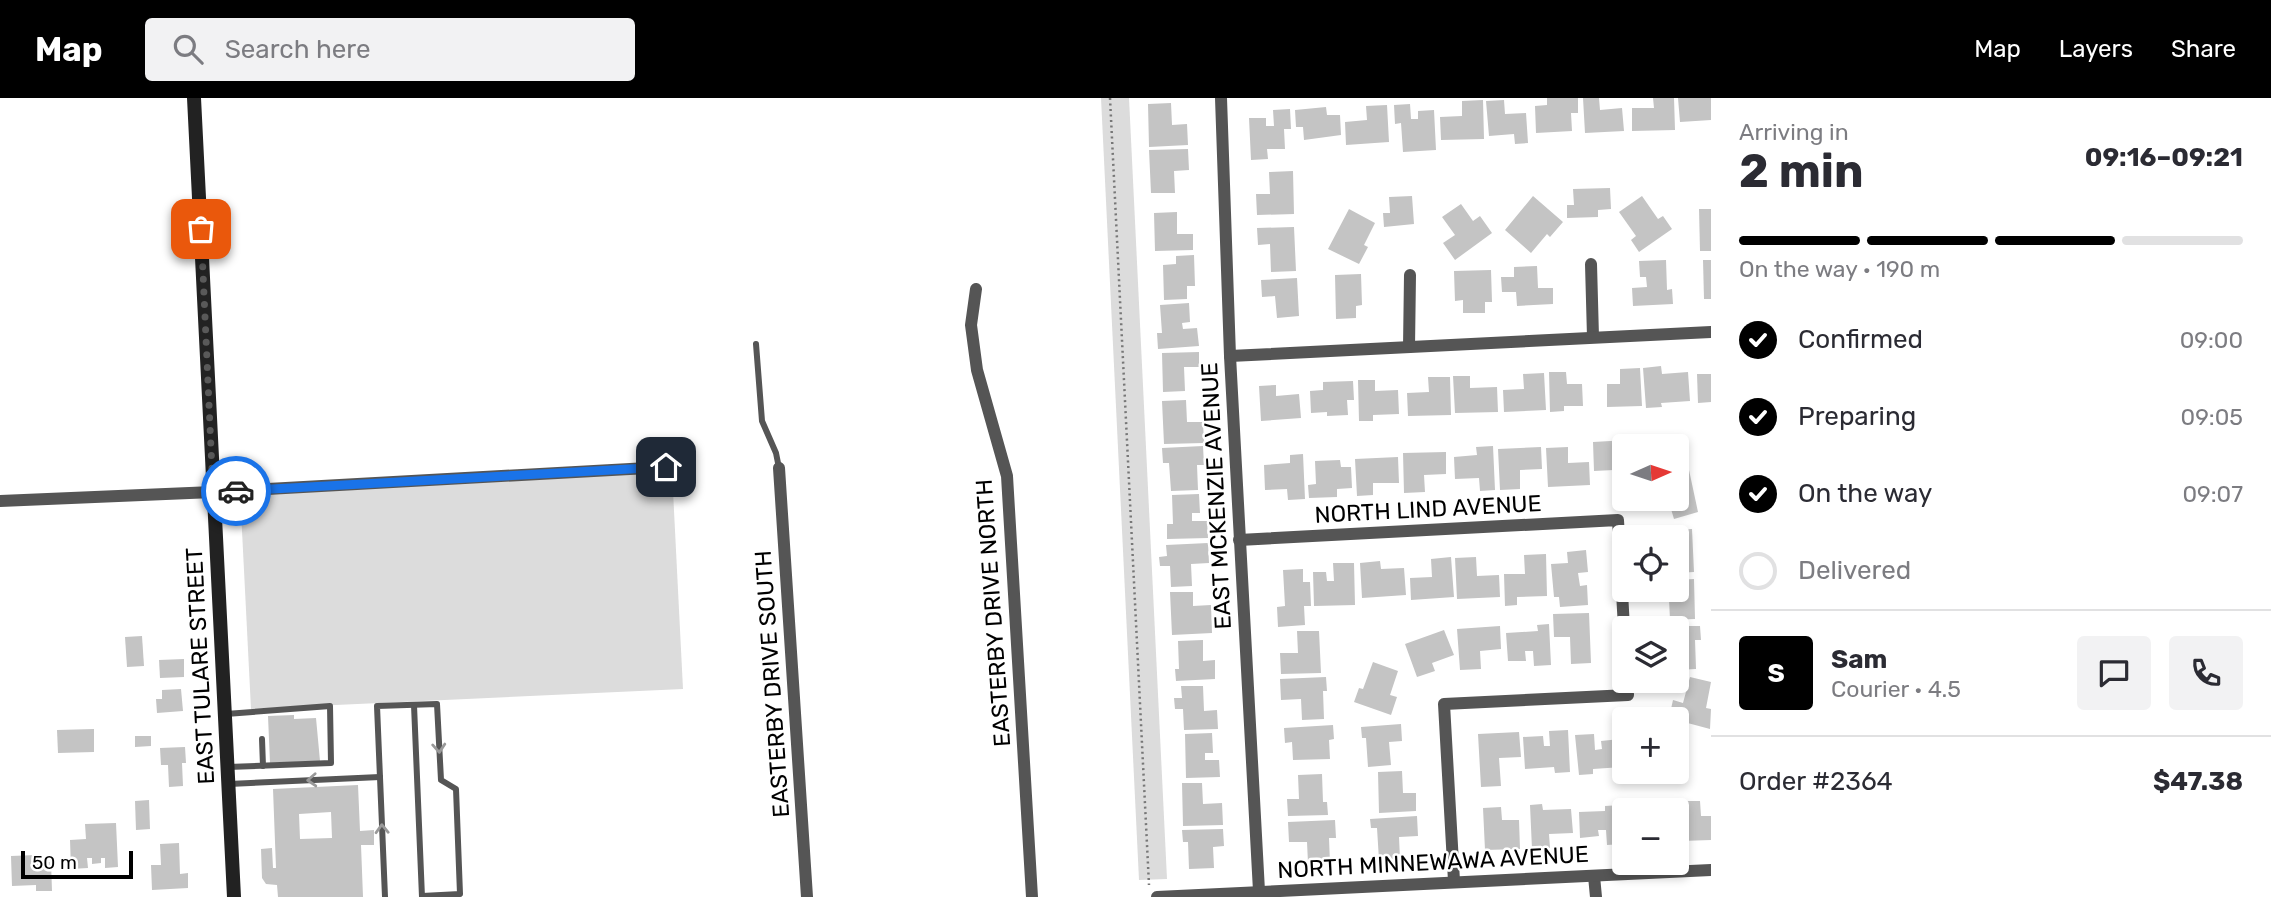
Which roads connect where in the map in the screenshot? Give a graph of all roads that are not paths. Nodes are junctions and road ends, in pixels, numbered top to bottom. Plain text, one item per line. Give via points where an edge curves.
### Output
1 (194, 98) edge
2 (1221, 98) edge
3 (1591, 264) dead end
4 (1410, 275) dead end
5 (976, 289) dead end
6 (1711, 332) edge
7 (1593, 337) junction
8 (756, 344) dead end
9 (1409, 347) junction
10 (1230, 356) junction
11 (666, 467) dead end
12 (779, 468) joint
13 (213, 492) junction
14 (0, 501) edge
15 (1239, 540) junction
16 (1623, 616) edge
17 (1628, 693) edge
18 (414, 705) junction
19 (225, 714) junction
20 (262, 739) dead end
21 (263, 766) junction
22 (228, 767) junction
23 (380, 777) junction
24 (229, 784) junction
25 (1711, 870) edge
26 (1594, 876) junction
27 (1454, 881) junction
28 (1259, 891) junction
29 (1369, 892) edge
30 (422, 896) edge
31 (234, 897) edge
32 (385, 897) edge
33 (807, 897) edge
34 (1032, 897) edge
35 (1157, 897) edge
36 (1596, 897) edge

1 - 13 main road, EAST TULARE STREET
2 - 10 street, EAST MCKENZIE AVENUE
3 - 7 street
4 - 9 street
5 - 34 street, EASTERBY DRIVE NORTH via 971,325 977,370 1007,476
6 - 7 street
7 - 9 street
8 - 12 lane via 762,421
9 - 10 street
10 - 15 street, EAST MCKENZIE AVENUE
11 - 13 street
12 - 33 street, EASTERBY DRIVE SOUTH
13 - 14 street
13 - 19 main road, EAST TULARE STREET
15 - 16 street, NORTH LIND AVENUE via 1618,520
15 - 28 street, EAST MCKENZIE AVENUE
17 - 27 street via 1444,704
18 - 23 lane via 377,706
18 - 30 lane
18 -> 30 lane via 437,704 441,780 456,789 460,894
19 - 21 lane via 330,706 331,763
19 - 22 main road, EAST TULARE STREET
20 - 21 lane
21 - 22 lane
22 - 24 main road, EAST TULARE STREET
23 -> 24 lane
32 -> 23 lane
24 - 31 main road, EAST TULARE STREET
25 - 26 street, NORTH MINNEWAWA AVENUE
26 - 27 street, NORTH MINNEWAWA AVENUE
26 - 36 street
27 - 29 street, NORTH MINNEWAWA AVENUE
28 - 29 street, NORTH MINNEWAWA AVENUE
28 - 35 street, NORTH MINNEWAWA AVENUE

